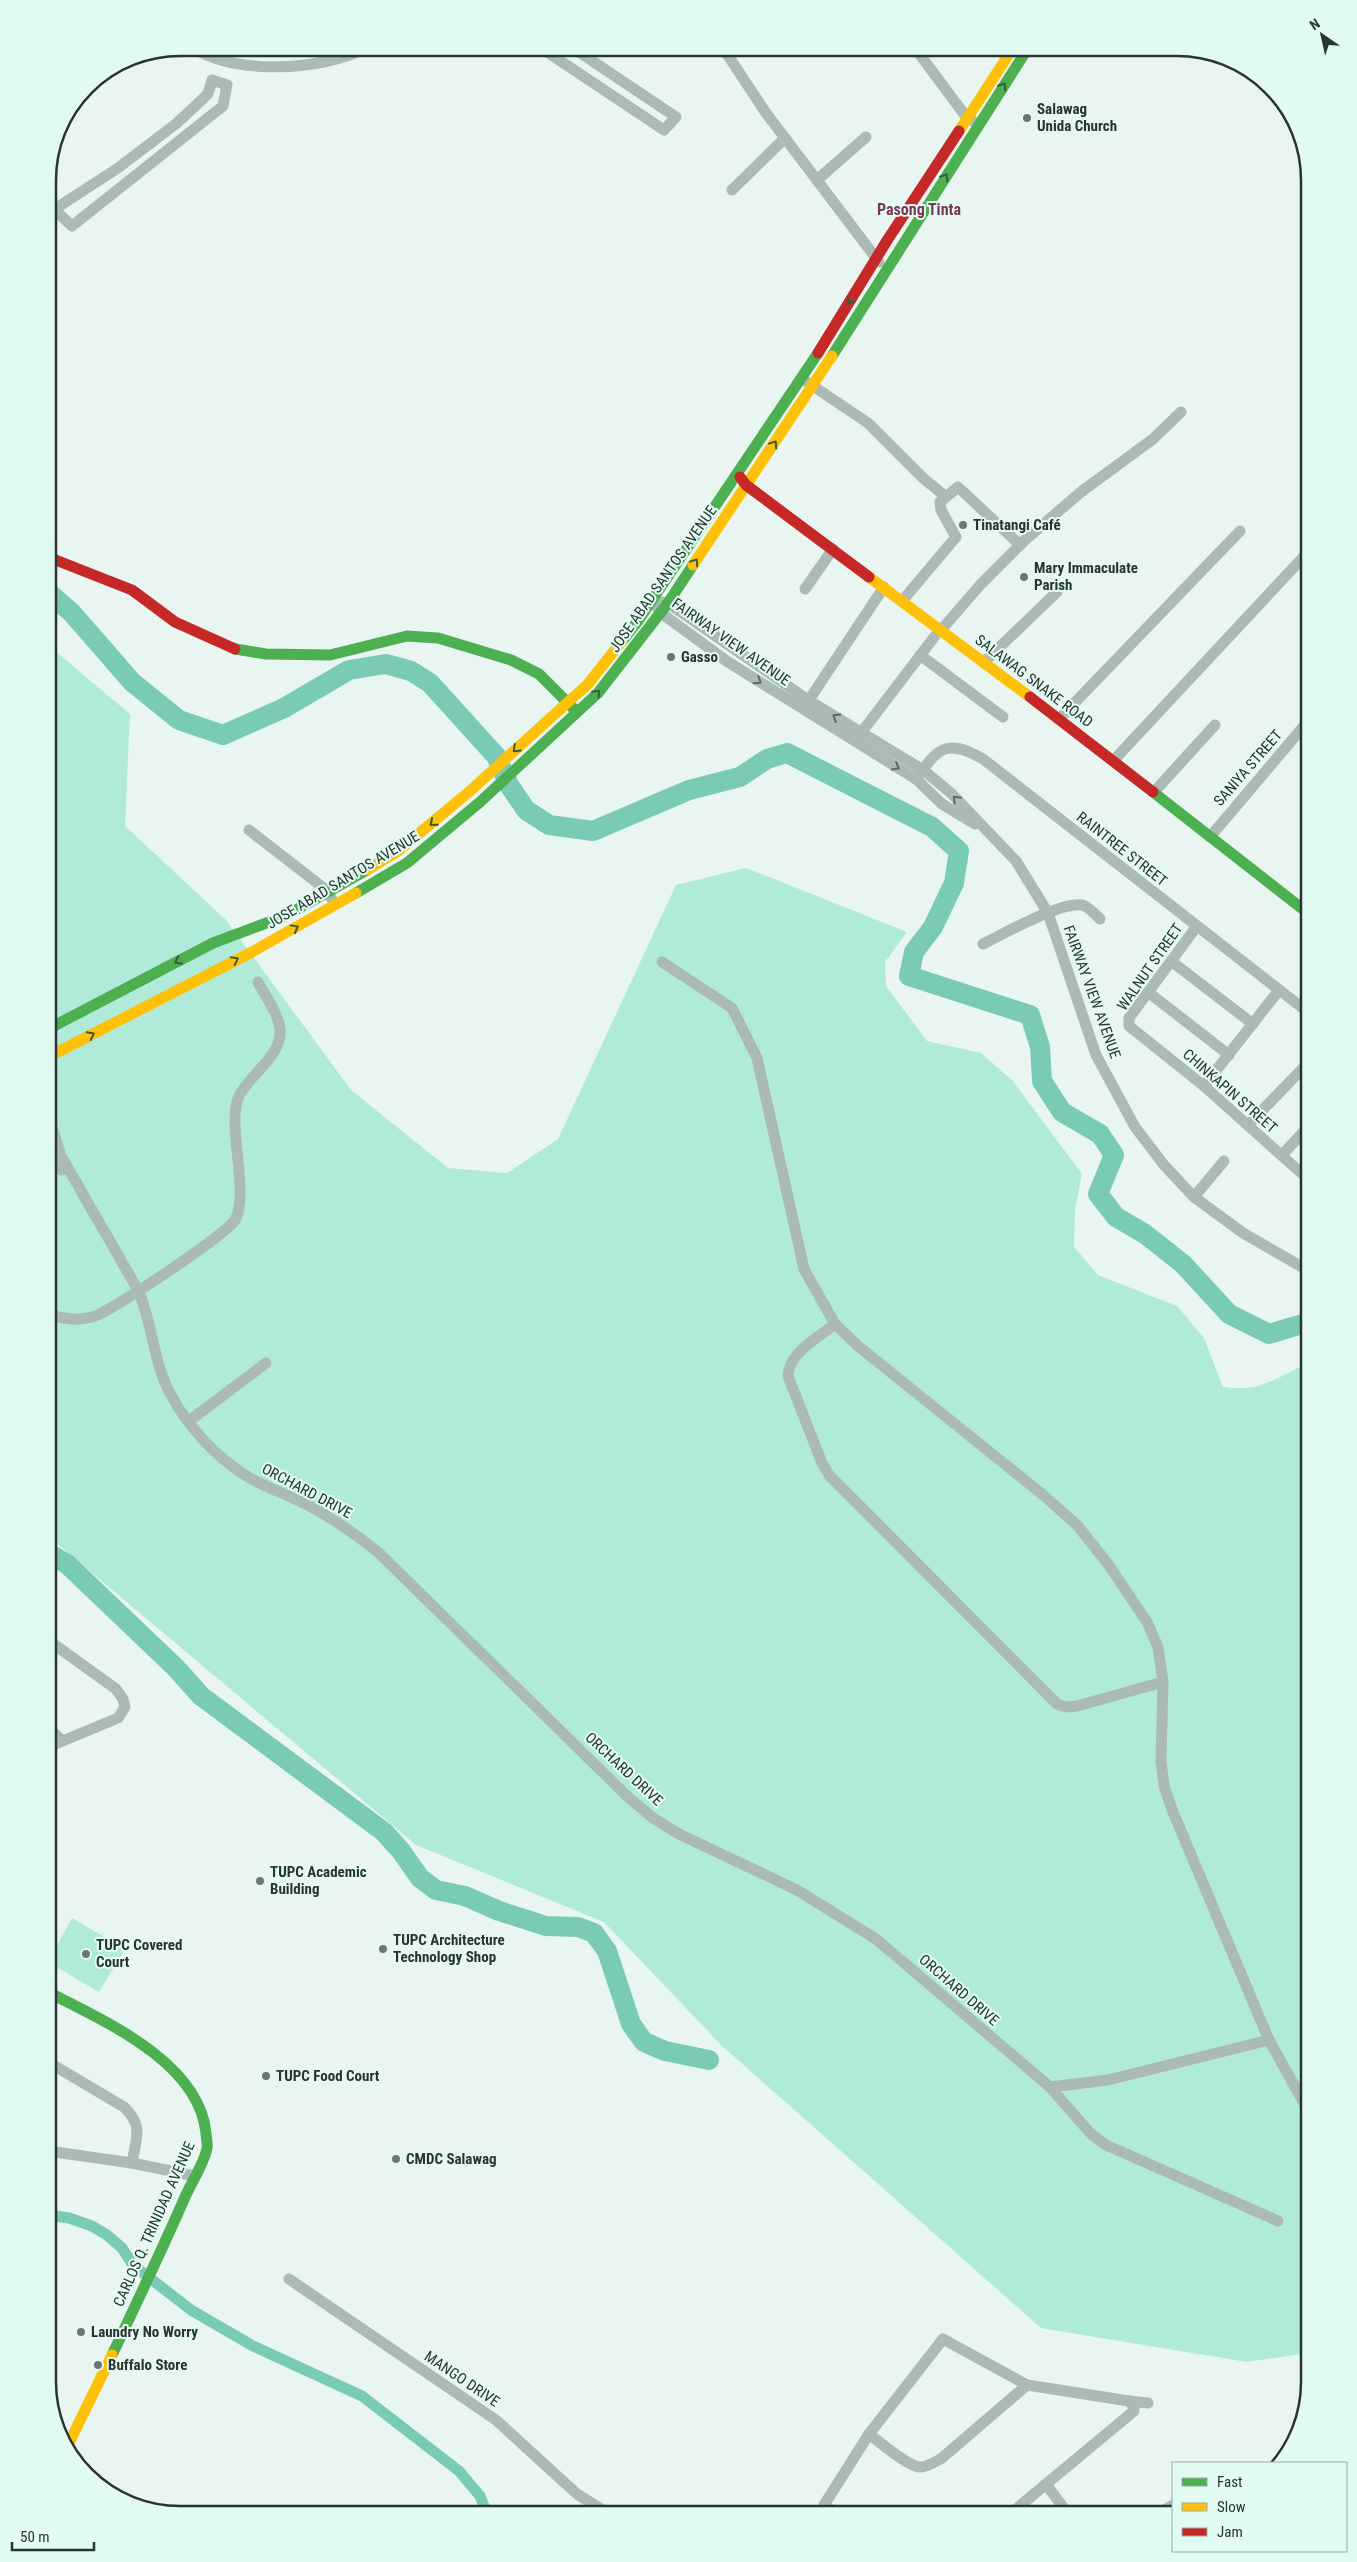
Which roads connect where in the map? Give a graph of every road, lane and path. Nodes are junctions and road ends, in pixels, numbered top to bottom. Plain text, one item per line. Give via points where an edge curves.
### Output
1 (211, 56) edge
2 (346, 56) edge
3 (554, 56) edge
4 (586, 56) edge
5 (729, 57) edge
6 (921, 57) edge
7 (1006, 57) edge
8 (1022, 57) edge
9 (225, 62) junction
10 (220, 82) junction
11 (967, 118) junction
12 (978, 125) junction
13 (866, 137) dead end
14 (785, 138) junction
15 (817, 180) junction
16 (732, 190) dead end
17 (875, 260) junction
18 (888, 268) junction
19 (802, 378) junction
20 (813, 386) junction
21 (1181, 412) dead end
22 (738, 474) junction
23 (746, 485) junction
24 (945, 496) junction
25 (1240, 532) dead end
26 (1020, 545) junction
27 (833, 549) junction
28 (1301, 560) edge
29 (57, 561) edge
30 (884, 587) junction
31 (805, 589) dead end
32 (1057, 592) dead end
33 (653, 600) junction
34 (903, 600) junction
35 (668, 603) junction
36 (661, 614) junction
37 (938, 633) junction
38 (736, 652) junction
39 (920, 655) junction
40 (728, 662) junction
41 (984, 662) junction
42 (568, 703) junction
43 (805, 705) junction
44 (578, 713) junction
45 (1004, 717) dead end
46 (1059, 719) junction
47 (1214, 725) dead end
48 (1301, 730) edge
49 (861, 733) junction
50 (1113, 761) junction
51 (919, 775) junction
52 (1154, 792) junction
53 (249, 830) dead end
54 (1210, 836) junction
55 (328, 893) junction
56 (335, 906) junction
57 (1301, 907) edge
58 (1048, 913) junction
59 (1100, 919) dead end
60 (1197, 926) junction
61 (983, 944) dead end
62 (662, 962) dead end
63 (1171, 962) junction
64 (258, 982) dead end
65 (1280, 990) junction
66 (1148, 992) junction
67 (1301, 1006) edge
68 (1253, 1024) junction
69 (57, 1025) edge
70 (1129, 1026) joint
71 (57, 1053) edge
72 (1229, 1055) junction
73 (1301, 1071) edge
74 (1204, 1086) junction
75 (1248, 1125) junction
76 (1301, 1136) edge
77 (57, 1142) edge
78 (1282, 1156) junction
79 (1224, 1161) dead end
80 (57, 1163) edge
81 (1301, 1172) edge
82 (1194, 1197) junction
83 (86, 1201) junction
84 (1301, 1266) edge
85 (138, 1290) junction
86 (56, 1315) edge
87 (835, 1324) junction
88 (266, 1363) dead end
89 (188, 1421) junction
90 (56, 1646) edge
91 (1162, 1682) junction
92 (56, 1735) edge
93 (62, 1741) junction
94 (56, 1743) edge
95 (56, 1996) edge
96 (1269, 2040) junction
97 (56, 2067) edge
98 (1050, 2088) junction
99 (1301, 2096) edge
100 (56, 2152) edge
101 (132, 2163) junction
102 (195, 2176) junction
103 (1278, 2221) dead end
104 (289, 2279) dead end
105 (1027, 2385) junction
106 (1130, 2401) junction
107 (1148, 2403) dead end
108 (869, 2434) junction
109 (71, 2439) edge
110 (1046, 2484) junction
111 (595, 2505) edge
112 (825, 2506) edge
113 (1020, 2506) edge
114 (1062, 2506) edge

1 - 9 street
2 - 9 street via 270,66
3 - 4 street via 664,130 676,117
5 - 14 street
6 - 11 street
7 - 11 main road, JOSE ABAD SANTOS AVENUE
12 -> 8 main road, JOSE ABAD SANTOS AVENUE
9 - 10 street
10 - 10 street via 227,85 223,106 72,226 58,213 58,207 118,168 177,123 208,94 212,80
11 - 12 street
11 - 17 main road, JOSE ABAD SANTOS AVENUE
18 -> 12 main road, JOSE ABAD SANTOS AVENUE
13 - 15 street
14 - 15 street
14 - 16 street
15 - 17 street
17 - 18 street
17 -> 19 main road, JOSE ABAD SANTOS AVENUE
18 - 20 main road, JOSE ABAD SANTOS AVENUE
19 - 20 street
19 - 22 main road, JOSE ABAD SANTOS AVENUE
23 -> 20 main road, JOSE ABAD SANTOS AVENUE
20 - 24 street via 868,423
21 - 26 street via 1153,440 1081,492
22 - 23 main road, SALAWAG SNAKE ROAD
22 - 33 main road, JOSE ABAD SANTOS AVENUE
23 - 27 main road, SALAWAG SNAKE ROAD
35 -> 23 main road, JOSE ABAD SANTOS AVENUE
24 - 26 street via 958,486
24 - 34 street via 940,502 941,510 956,537
25 - 46 street
26 - 37 street
27 - 30 main road, SALAWAG SNAKE ROAD
27 - 31 street
28 - 50 street
29 - 42 main road via 132,590 175,622 232,649 266,654 330,655 407,636 438,638 511,660 539,674
30 - 34 main road, SALAWAG SNAKE ROAD
30 - 43 street
32 - 41 street
33 - 35 street, FAIRWAY VIEW AVENUE
33 - 36 street, FAIRWAY VIEW AVENUE
33 - 42 main road, JOSE ABAD SANTOS AVENUE via 604,667
34 - 37 main road, SALAWAG SNAKE ROAD
35 - 36 main road, JOSE ABAD SANTOS AVENUE
35 - 38 street, FAIRWAY VIEW AVENUE
36 - 40 street, FAIRWAY VIEW AVENUE
44 -> 36 main road, JOSE ABAD SANTOS AVENUE
37 - 39 street
37 - 41 main road, SALAWAG SNAKE ROAD
38 - 40 street
38 - 43 street, FAIRWAY VIEW AVENUE
39 - 45 street
39 - 49 street
40 -> 43 street, FAIRWAY VIEW AVENUE
41 - 46 main road, SALAWAG SNAKE ROAD
42 - 44 main road
42 -> 55 main road, JOSE ABAD SANTOS AVENUE via 398,851
49 -> 43 street, FAIRWAY VIEW AVENUE
43 -> 51 street, FAIRWAY VIEW AVENUE
44 - 56 main road, JOSE ABAD SANTOS AVENUE via 407,863
46 - 50 main road, SALAWAG SNAKE ROAD
47 - 52 street
48 - 54 street, SANIYA STREET
49 - 51 street, FAIRWAY VIEW AVENUE
50 - 52 main road, SALAWAG SNAKE ROAD
51 - 58 street, FAIRWAY VIEW AVENUE via 942,804 988,831 1016,861
51 - 60 street, RAINTREE STREET via 938,752 950,748 965,749 983,759
52 - 54 main road, SALAWAG SNAKE ROAD
53 - 55 street
54 - 57 main road, SALAWAG SNAKE ROAD
55 - 56 street
55 -> 69 main road, JOSE ABAD SANTOS AVENUE via 285,916 213,943
71 -> 56 main road, JOSE ABAD SANTOS AVENUE
58 - 59 street via 1074,904 1084,905
58 - 61 street
58 - 82 street, FAIRWAY VIEW AVENUE via 1096,1055 1124,1109 1164,1165
60 - 63 street, WALNUT STREET
60 - 65 street, RAINTREE STREET
62 - 87 street via 732,1008 758,1058 804,1270
63 - 66 street, WALNUT STREET
63 - 68 street
64 - 85 street via 281,1030 275,1050 238,1098 239,1201 236,1219 213,1240
65 - 67 street, RAINTREE STREET
65 - 68 street
66 - 70 street, WALNUT STREET via 1129,1018
66 - 72 street
68 - 72 street
70 - 74 street, CHINKAPIN STREET
72 - 74 street
73 - 75 street
74 - 75 street, CHINKAPIN STREET
75 - 78 street, CHINKAPIN STREET
76 - 78 street
77 - 83 street, ORCHARD DRIVE
78 - 81 street, CHINKAPIN STREET
79 - 82 street
80 - 83 street, ORCHARD DRIVE
82 - 84 street, FAIRWAY VIEW AVENUE via 1243,1233
83 - 85 street, ORCHARD DRIVE
85 - 86 street via 93,1317 73,1320
85 - 89 street, ORCHARD DRIVE via 145,1306 161,1374
87 - 91 street via 1077,1525 1147,1622 1158,1647
87 - 91 street via 800,1352 789,1367 788,1376 822,1463 830,1475 1057,1704 1077,1706
88 - 89 street
89 - 98 street, ORCHARD DRIVE via 225,1459 248,1476 349,1529 379,1553 653,1818 679,1834 797,1890 876,1939
90 - 93 street via 116,1689 125,1708 118,1718
91 - 96 street via 1161,1761 1164,1786 1172,1812
92 - 93 street
93 - 94 street
95 - 102 main road, CARLOS Q. TRINIDAD AVENUE via 128,2035 176,2073 198,2103 208,2136 207,2148
96 - 98 street via 1108,2080
96 - 99 street
97 - 101 street via 124,2107 135,2117 138,2127
98 - 103 street, ORCHARD DRIVE via 1091,2134 1106,2145
100 - 101 street
101 - 102 street
102 - 109 main road, CARLOS Q. TRINIDAD AVENUE
104 - 111 street, MANGO DRIVE via 496,2420 577,2494
105 - 106 street
105 - 108 street via 930,2465 919,2467 910,2463
105 - 108 street via 943,2339
106 - 107 street
106 - 110 street via 1134,2410
108 - 112 street
110 - 113 street
110 - 114 street

